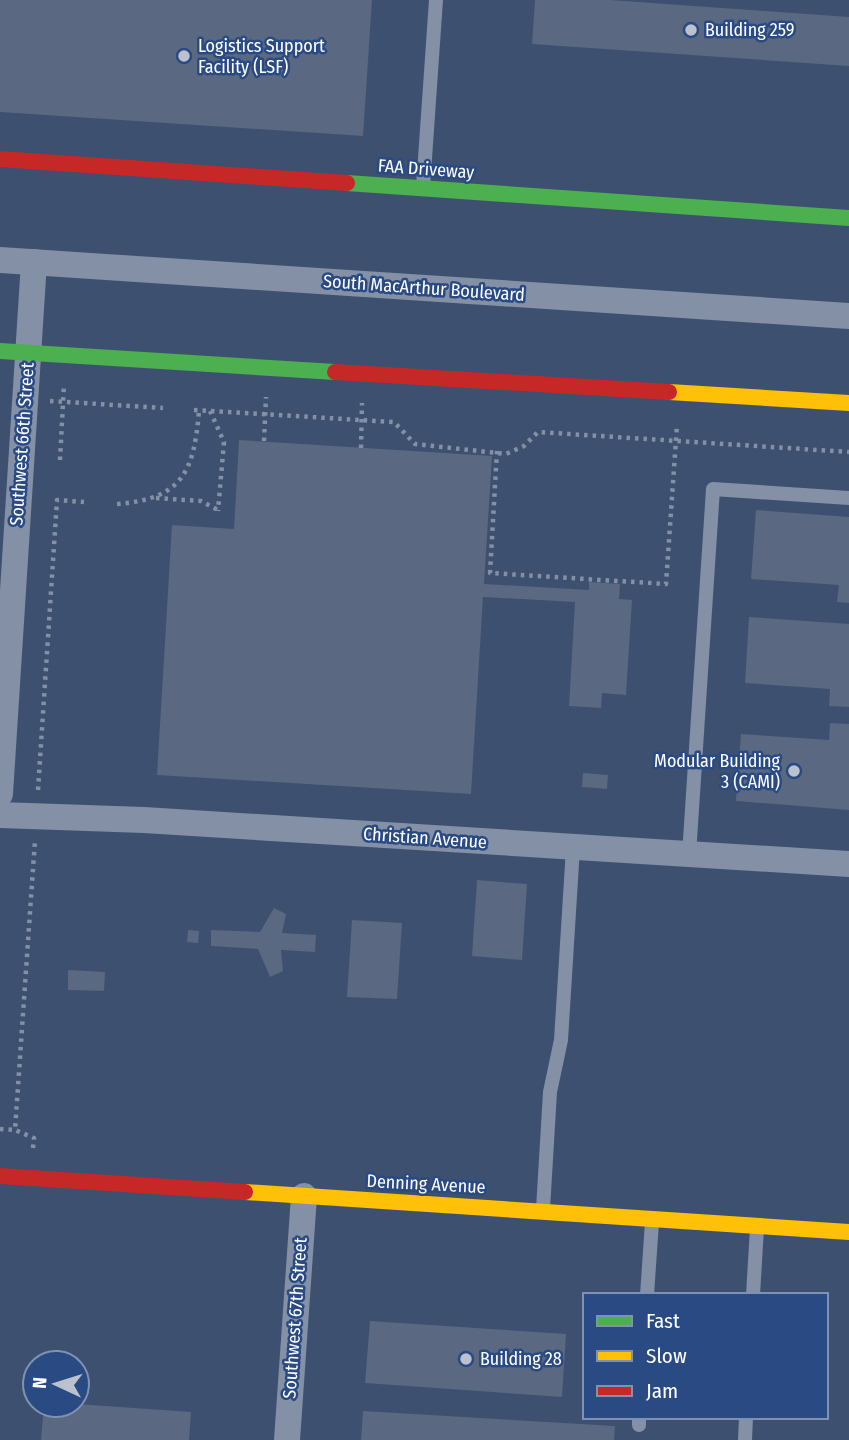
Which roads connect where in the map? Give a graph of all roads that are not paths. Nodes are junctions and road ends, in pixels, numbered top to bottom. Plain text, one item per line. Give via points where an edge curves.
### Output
1 (436, 0) edge
2 (0, 159) edge
3 (423, 188) junction
4 (849, 218) edge
5 (0, 260) edge
6 (34, 262) junction
7 (849, 316) edge
8 (0, 351) edge
9 (28, 353) junction
10 (849, 403) edge
11 (849, 498) edge
12 (0, 794) edge
13 (0, 815) edge
14 (573, 848) junction
15 (689, 855) junction
16 (849, 864) edge
17 (0, 1176) edge
18 (303, 1196) junction
19 (543, 1210) junction
20 (653, 1217) junction
21 (757, 1226) junction
22 (849, 1232) edge
23 (647, 1293) edge
24 (753, 1293) edge
25 (746, 1419) edge
26 (287, 1440) edge
27 (745, 1440) edge

1 - 3 lane
2 - 3 street, FAA Driveway
3 - 4 street, FAA Driveway
5 - 6 street, South MacArthur Boulevard
6 - 7 street, South MacArthur Boulevard
6 - 9 street, Southwest 66th Street
8 - 9 street
9 - 10 street
9 - 12 street, Southwest 66th Street
11 - 15 lane via 713,489
13 - 14 street, Christian Avenue
14 - 15 street, Christian Avenue
14 - 19 lane via 561,1040 550,1092
15 - 16 street, Christian Avenue
17 - 18 street, Denning Avenue
18 - 19 street, Denning Avenue
18 - 26 street, Southwest 67th Street
19 - 20 street, Denning Avenue
20 - 21 street, Denning Avenue
20 - 23 lane
21 - 22 street, Denning Avenue
21 - 24 lane
25 - 27 lane

